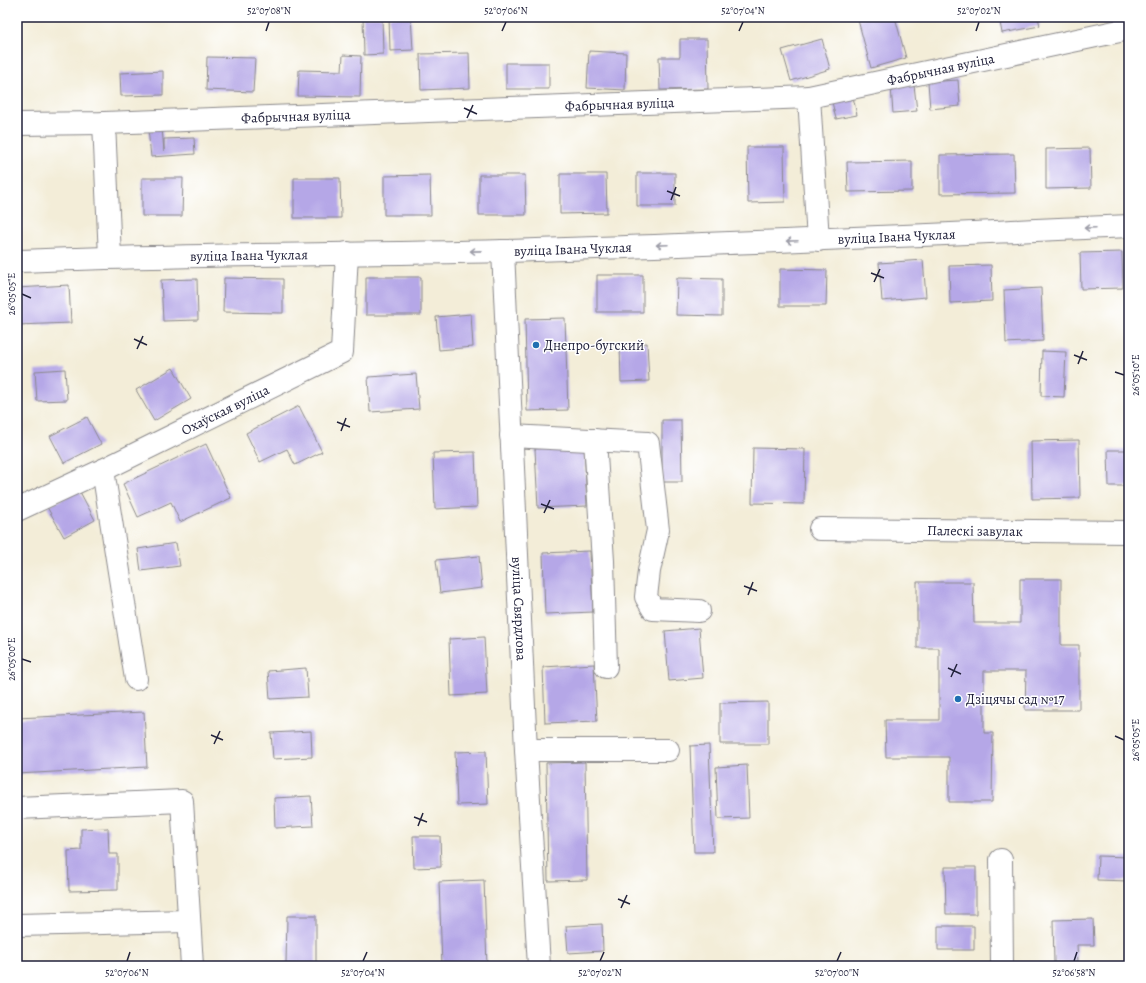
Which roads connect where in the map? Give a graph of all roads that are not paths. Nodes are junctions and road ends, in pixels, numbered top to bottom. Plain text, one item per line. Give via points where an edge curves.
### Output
1 (1129, 29) edge
2 (809, 97) junction
3 (104, 123) junction
4 (17, 124) edge
5 (1129, 226) edge
6 (818, 240) junction
7 (503, 251) junction
8 (347, 253) junction
9 (110, 257) junction
10 (17, 261) edge
11 (511, 436) junction
12 (595, 440) junction
13 (103, 470) junction
14 (17, 510) edge
15 (820, 529) dead end
16 (1129, 531) edge
17 (699, 611) dead end
18 (606, 667) dead end
19 (136, 680) dead end
20 (526, 750) junction
21 (668, 750) dead end
22 (17, 808) edge
23 (1001, 860) dead end
24 (189, 921) junction
25 (17, 925) edge
26 (192, 966) edge
27 (539, 966) edge
28 (1002, 966) edge

1 - 2 street, Фабрычная вуліца
2 - 3 street, Фабрычная вуліца
2 - 6 street
3 - 4 street, Фабрычная вуліца
3 - 9 street
5 -> 6 street, вуліца Івана Чуклая
6 -> 7 street, вуліца Івана Чуклая
7 -> 8 street, вуліца Івана Чуклая
7 - 11 street, вуліца Свярдлова
8 - 9 street, вуліца Івана Чуклая
8 - 13 street, Охаўская вуліца via 342,352
9 - 10 street, вуліца Івана Чуклая
11 - 12 street
11 - 20 street, вуліца Свярдлова
12 - 17 street via 648,443 658,530 646,597 653,609
12 - 18 street via 603,561
13 - 14 street, Охаўская вуліца
13 - 19 street
15 - 16 street, Палескі завулак
20 - 21 street
20 - 27 street, вуліца Свярдлова
22 - 24 street via 182,801
23 - 28 street
24 - 25 street
24 - 26 street

